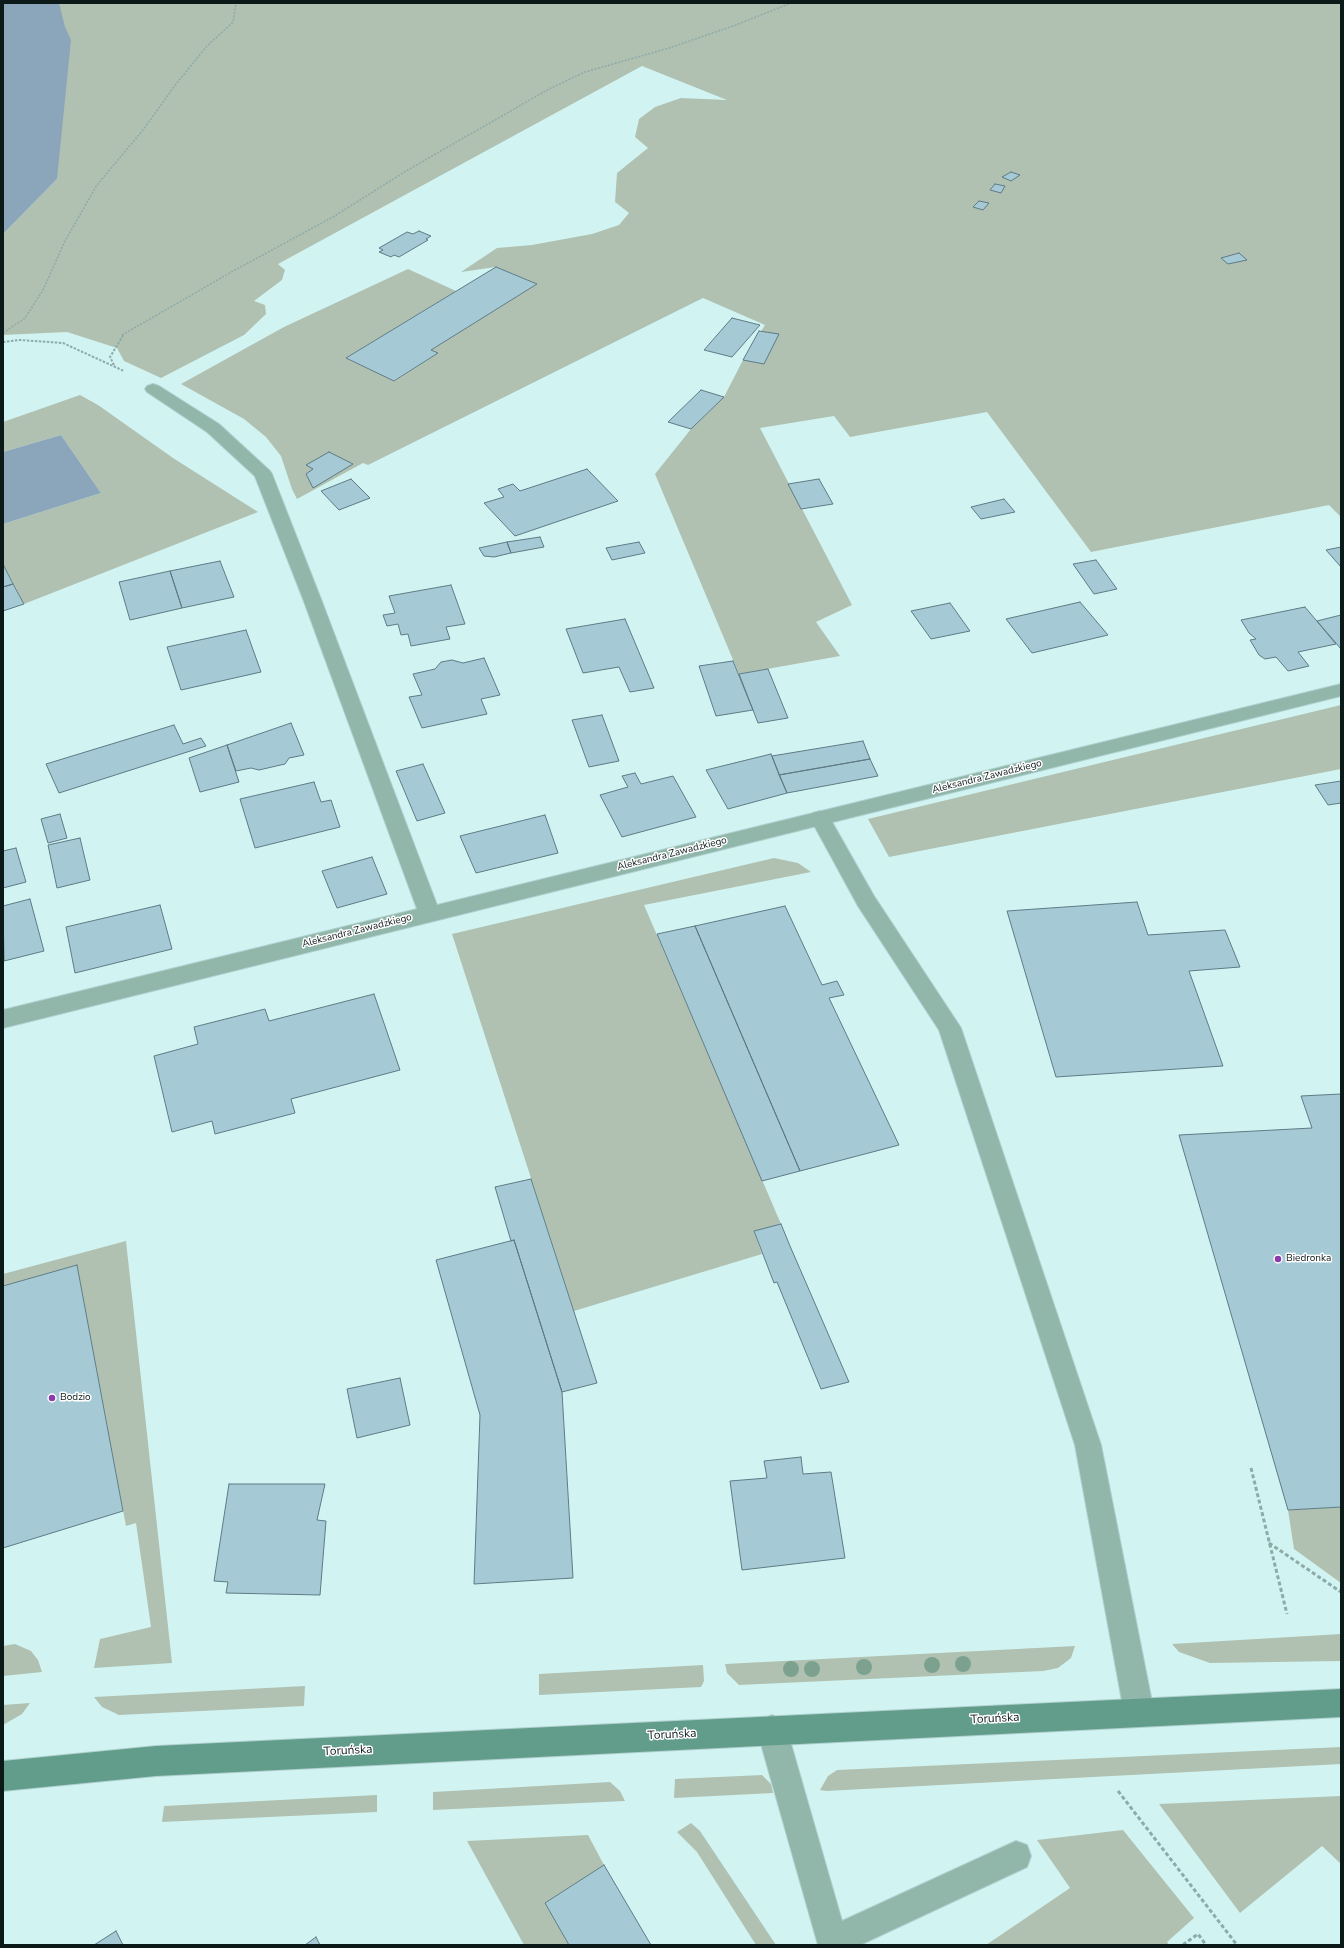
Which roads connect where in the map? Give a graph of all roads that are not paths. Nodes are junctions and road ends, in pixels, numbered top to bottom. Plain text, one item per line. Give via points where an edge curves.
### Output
1 (153, 389) road end
2 (1341, 690) edge
3 (820, 818) junction
4 (429, 913) junction
5 (3, 1019) edge
6 (1341, 1704) edge
7 (1139, 1712) junction
8 (772, 1730) junction
9 (3, 1776) edge
10 (1016, 1856) dead end

1 - 4 street via 213,428 263,474
2 - 3 street, Aleksandra Zawadzkiego
3 - 4 street, Aleksandra Zawadzkiego
3 - 7 street via 866,901 950,1028 1088,1446
4 - 5 street, Aleksandra Zawadzkiego
6 - 7 street, Toruńska
7 - 8 street, Toruńska
8 - 9 street, Toruńska via 156,1761
8 - 10 street via 832,1942

